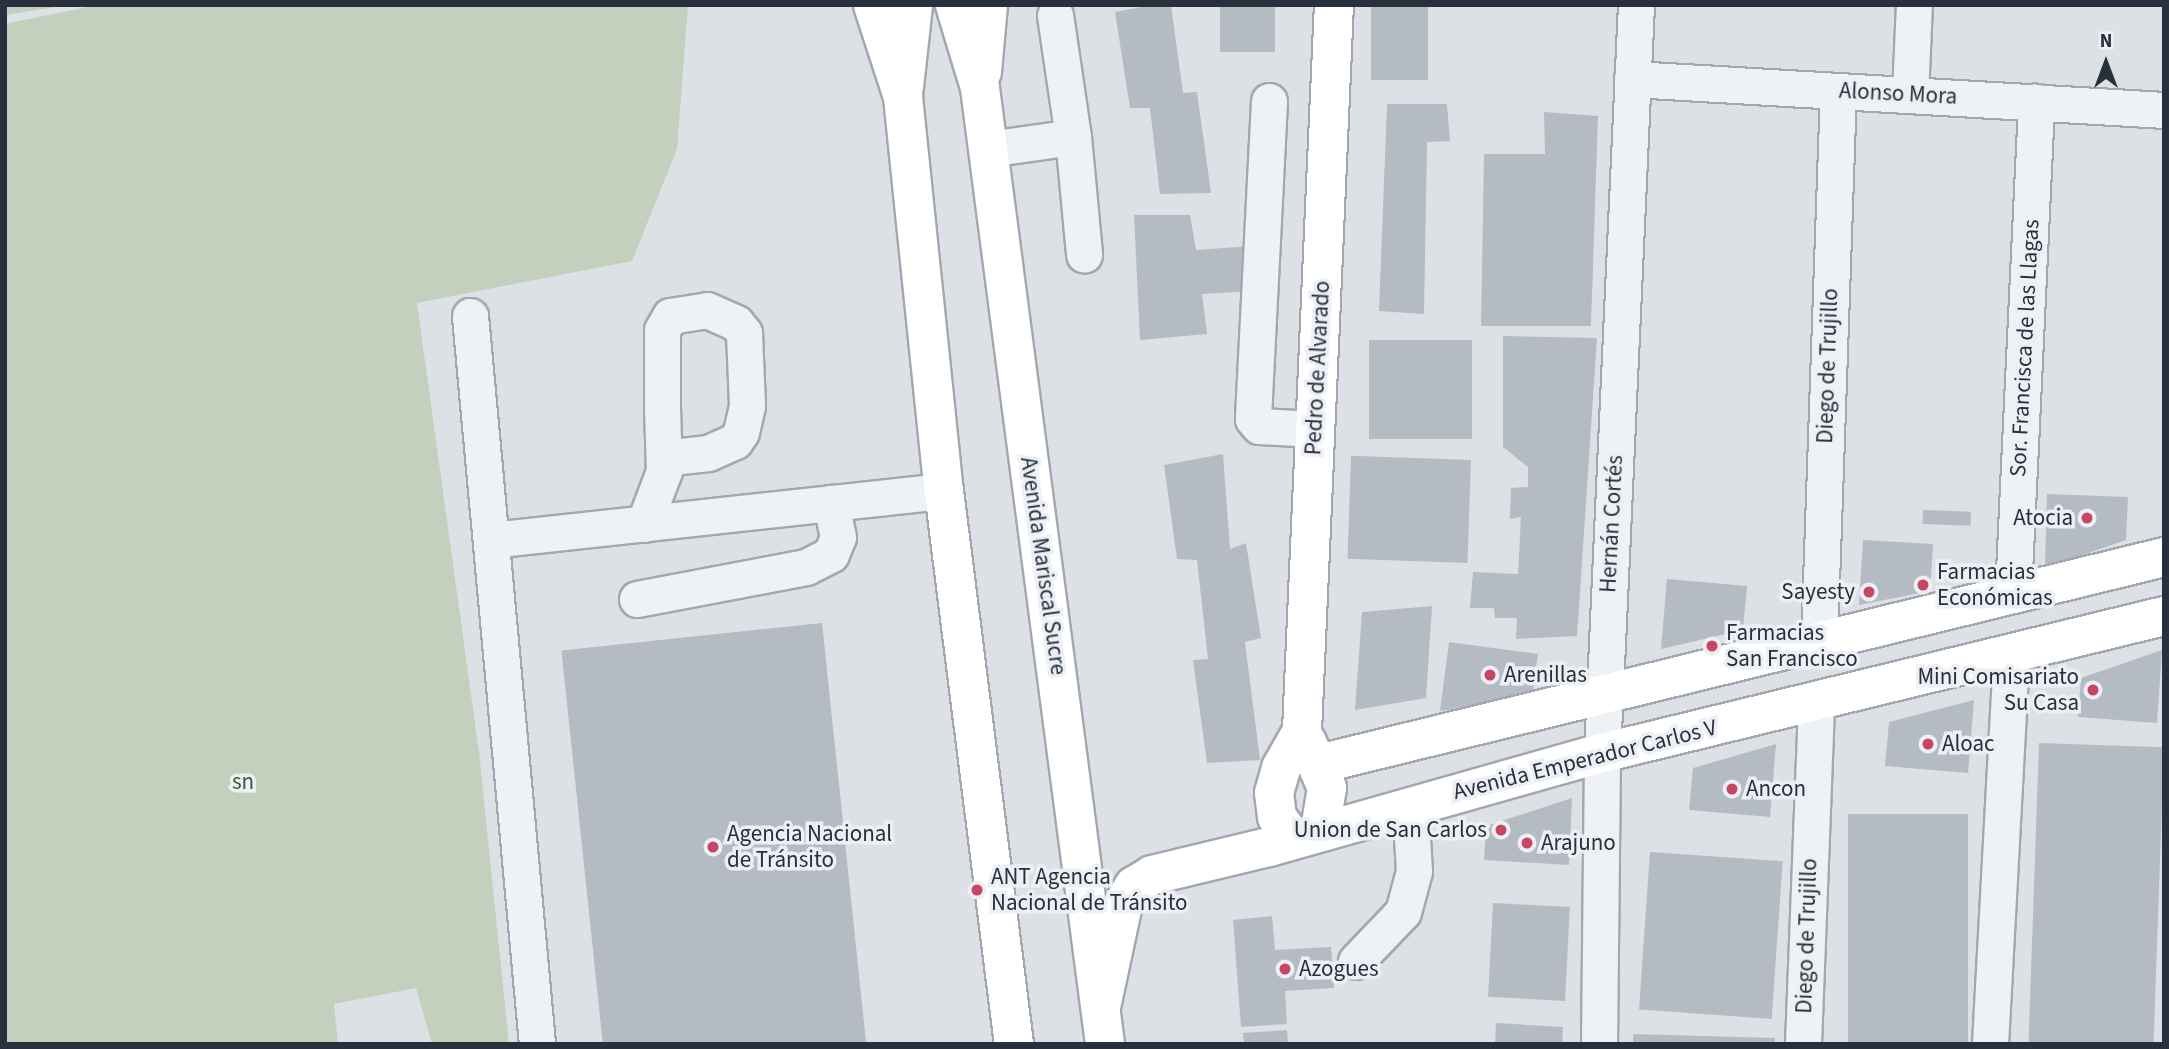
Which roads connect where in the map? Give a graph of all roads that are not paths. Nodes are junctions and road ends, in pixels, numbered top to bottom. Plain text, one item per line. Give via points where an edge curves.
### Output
1 (873, 5) edge
2 (914, 5) edge
3 (955, 5) edge
4 (988, 5) edge
5 (1334, 5) edge
6 (1636, 5) edge
7 (1914, 5) edge
8 (1055, 15) dead end
9 (1632, 79) junction
10 (980, 88) junction
11 (1838, 91) junction
12 (1910, 95) junction
13 (903, 97) junction
14 (1269, 101) dead end
15 (2036, 102) junction
16 (2164, 110) edge
17 (1073, 137) junction
18 (988, 149) junction
19 (1084, 254) dead end
20 (470, 316) dead end
21 (1315, 429) junction
22 (944, 491) junction
23 (831, 503) junction
24 (688, 519) junction
25 (644, 524) junction
26 (491, 540) junction
27 (2164, 557) edge
28 (2013, 593) junction
29 (637, 599) dead end
30 (2164, 616) edge
31 (1819, 640) junction
32 (2011, 654) junction
33 (1605, 692) junction
34 (1816, 702) junction
35 (1302, 731) junction
36 (1602, 753) junction
37 (1319, 764) junction
38 (1410, 806) junction
39 (1307, 834) junction
40 (1356, 961) dead end
41 (1103, 1025) edge
42 (537, 1044) edge
43 (1014, 1044) edge
44 (1599, 1044) edge
45 (1803, 1044) edge
46 (1990, 1044) edge

1 - 13 main road
2 - 13 main road
3 - 10 main road, Avenida Mariscal Sucre
4 - 10 main road, Avenida Mariscal Sucre
5 - 21 main road, Pedro de Alvarado
6 - 9 street, Hernán Cortés
7 - 12 street
8 - 17 street
9 - 11 street, Alonso Mora
9 - 33 street, Hernán Cortés
10 - 18 main road, Avenida Mariscal Sucre
11 - 12 street, Alonso Mora
11 - 31 street, Diego de Trujillo
12 - 15 street, Alonso Mora
13 - 22 main road
14 - 21 street via 1253,419 1259,426
15 - 16 street, Alonso Mora
15 - 28 street, Sor. Francisca de las Llagas
17 - 18 street
17 - 19 street
18 - 41 main road, Avenida Mariscal Sucre
20 - 26 street
21 - 35 main road, Pedro de Alvarado
22 - 23 street
22 - 43 main road
23 - 24 street
23 - 29 street via 838,537 831,554 806,567
24 - 25 street
24 - 25 street via 664,465
25 - 26 street
26 - 42 street
27 - 28 main road
28 - 31 main road
30 - 32 main road, Avenida Emperador Carlos V
31 - 33 main road
32 - 34 main road, Avenida Emperador Carlos V
32 - 46 street
33 - 36 street, Hernán Cortés
33 - 37 main road
34 - 36 main road, Avenida Emperador Carlos V
34 - 45 street, Diego de Trujillo
35 - 37 main road, Pedro de Alvarado
35 - 39 main road, Pedro de Alvarado via 1273,793 1277,817
36 - 38 main road, Avenida Emperador Carlos V
36 - 44 street, Hernán Cortés
37 - 39 main road, Pedro de Alvarado via 1327,788
38 - 39 main road, Avenida Emperador Carlos V
38 - 40 street via 1414,871 1403,912
39 - 41 main road, Avenida Emperador Carlos V via 1152,875 1135,886 1123,904

